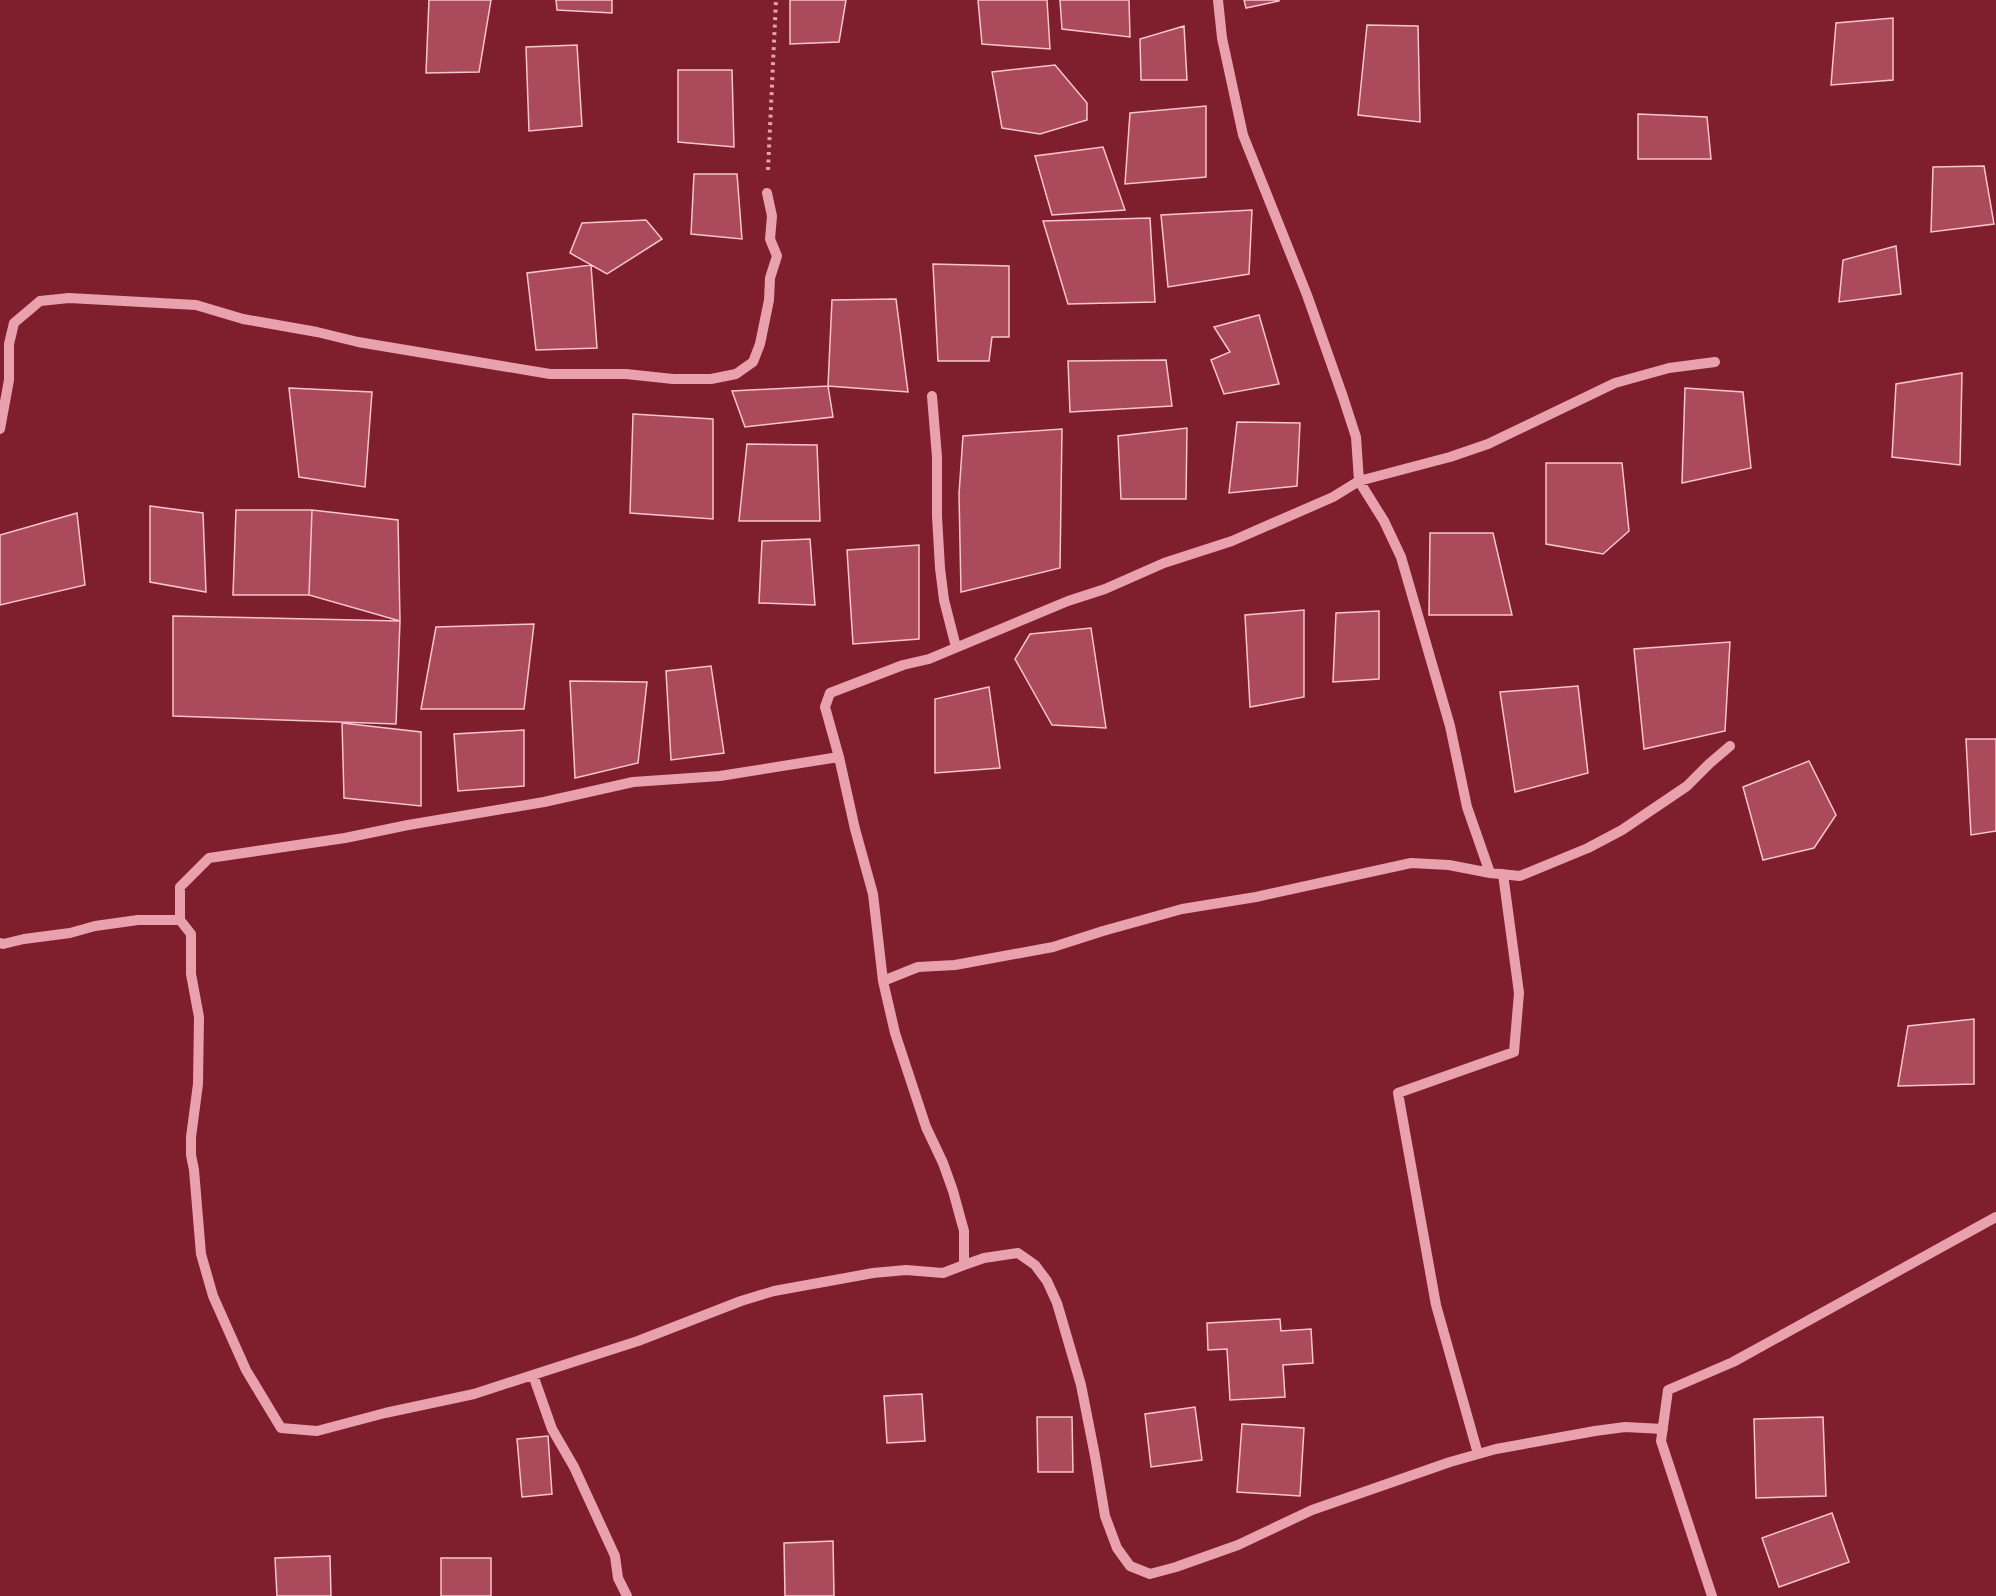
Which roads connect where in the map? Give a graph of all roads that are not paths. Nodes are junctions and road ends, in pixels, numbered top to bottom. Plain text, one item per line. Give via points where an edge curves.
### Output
1 (1218, 0) edge
2 (767, 193) road end
3 (1715, 362) dead end
4 (932, 396) dead end
5 (0, 429) edge
6 (1359, 481) junction
7 (956, 647) junction
8 (1730, 746) dead end
9 (839, 757) junction
10 (1490, 873) junction
11 (1503, 874) junction
12 (180, 920) junction
13 (0, 943) edge
14 (883, 981) junction
15 (1996, 1217) edge
16 (964, 1265) junction
17 (532, 1375) junction
18 (1663, 1429) junction
19 (1478, 1454) junction
20 (627, 1596) edge
21 (1712, 1596) edge

1 - 6 street via 1243,135 1343,397 1356,437
2 - 5 street via 772,216 770,239 777,256 760,344 753,362 736,374 711,379 673,379 626,374 550,374 358,342 243,319 196,305 69,298 40,301 14,323
3 - 6 street via 1669,368 1616,383 1488,444
4 - 7 street via 940,568
6 - 7 street via 1334,497 1232,542 1164,563
6 - 10 street via 1401,557 1450,726 1467,807
7 - 9 street via 830,693 825,708
8 - 11 street via 1687,786 1622,830 1520,876
9 - 12 street via 720,776 633,782 345,838 209,858 180,887
9 - 14 street via 873,894
10 - 11 street
10 - 14 street via 1411,863 1182,909 1053,947 955,965 918,967
11 - 19 street via 1519,993 1514,1052 1398,1093 1436,1305
12 - 13 street via 138,920
12 - 17 street via 191,934 191,974 199,1017 191,1155 201,1254 213,1296 246,1370 281,1428 317,1431 474,1394
14 - 16 street via 895,1033 926,1127 953,1191 964,1231
15 - 18 street via 1733,1362 1668,1390
16 - 17 street via 943,1273 873,1273 774,1291
16 - 19 street via 1018,1253 1035,1265 1047,1281 1080,1385 1105,1516 1117,1548 1130,1566 1150,1574 1238,1545 1312,1510
17 - 20 street via 552,1429 615,1556 618,1578
18 - 19 street via 1625,1427 1595,1431
18 - 21 street via 1661,1440

